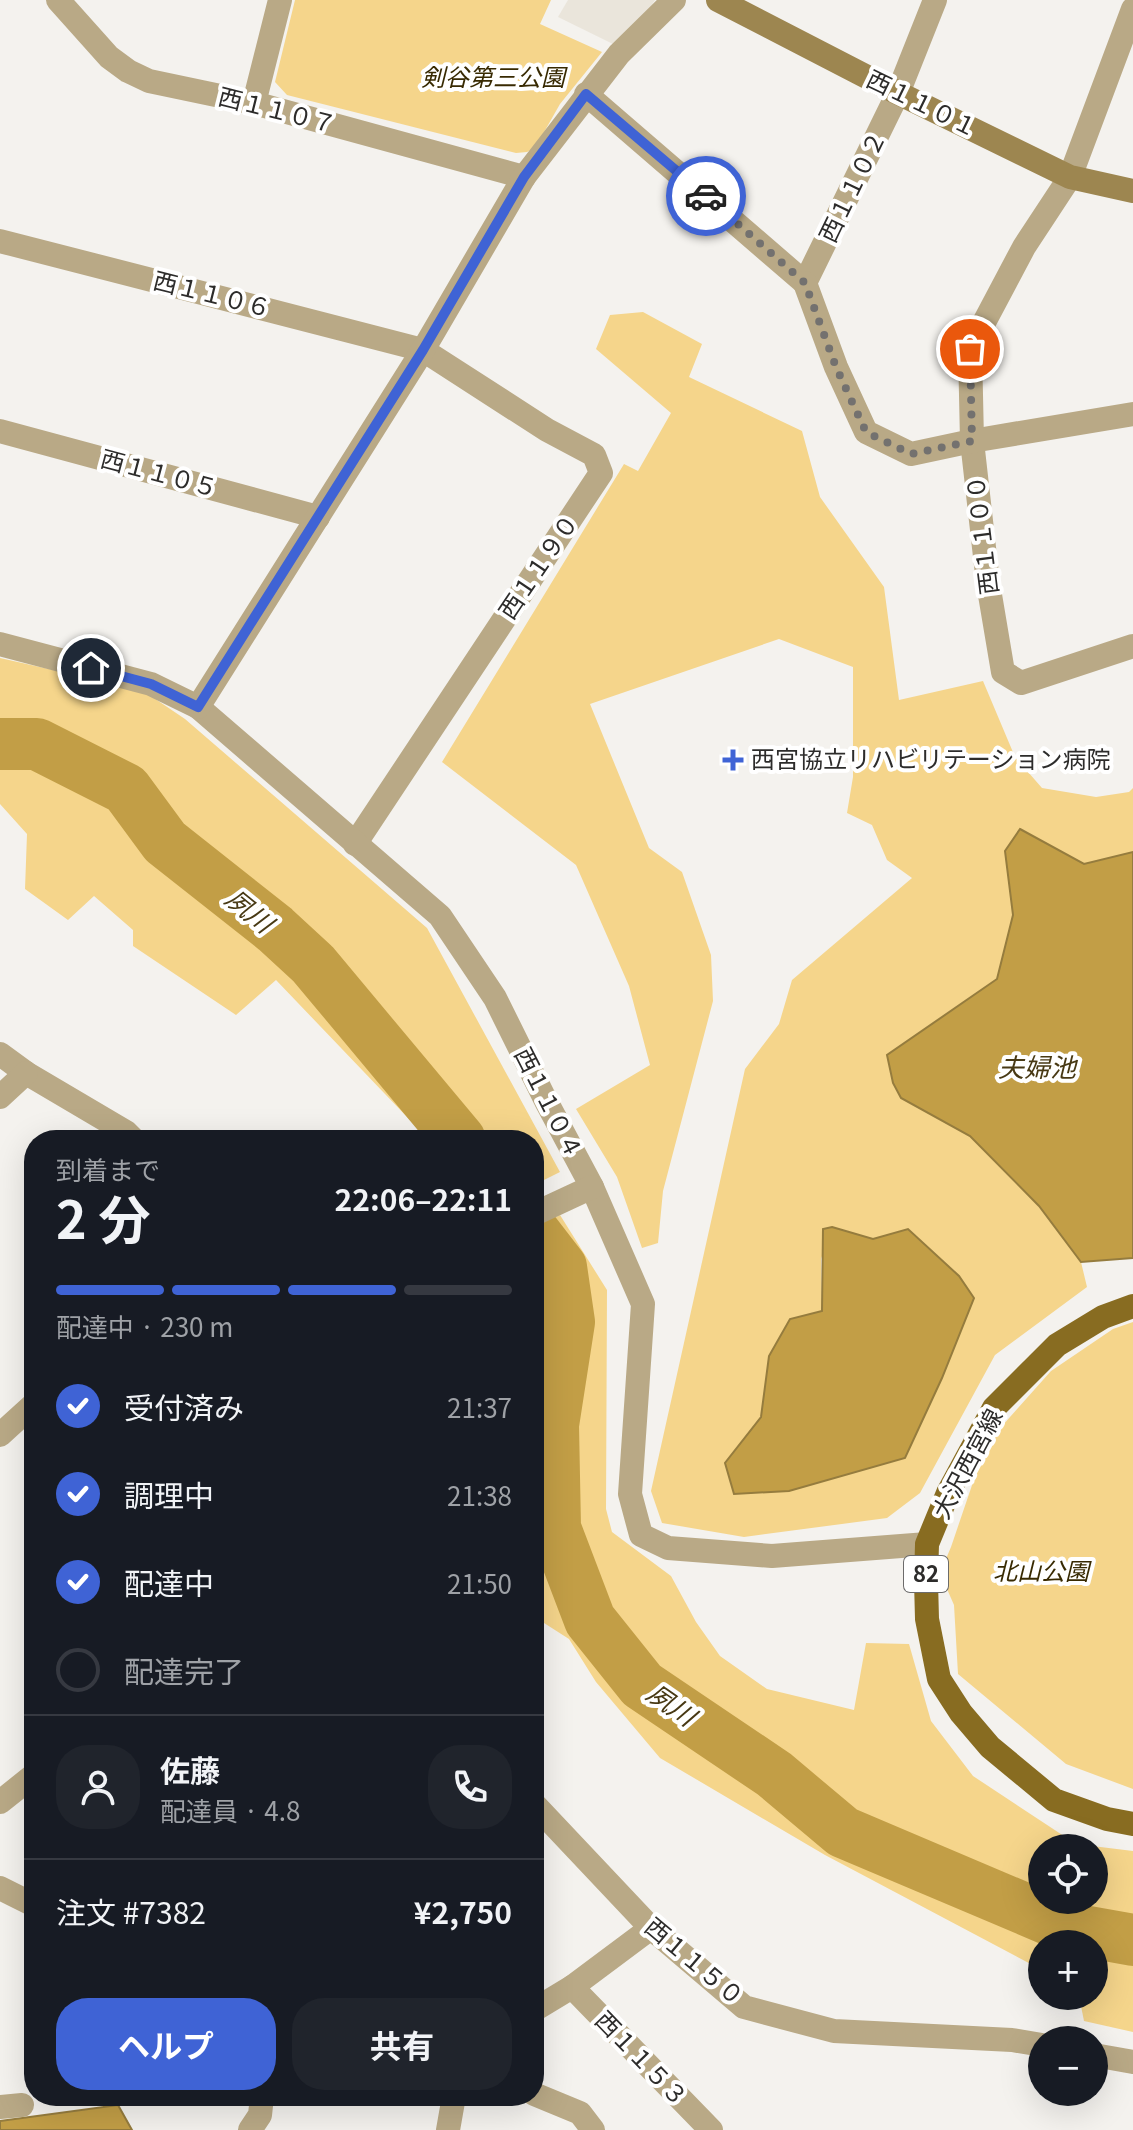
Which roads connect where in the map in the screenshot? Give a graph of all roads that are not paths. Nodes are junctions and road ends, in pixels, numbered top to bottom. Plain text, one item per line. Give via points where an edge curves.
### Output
1 (58, 0) edge
2 (280, 0) edge
3 (674, 0) edge
4 (718, 0) edge
5 (935, 0) edge
6 (1133, 9) edge
7 (898, 93) junction
8 (586, 94) junction
9 (254, 103) junction
10 (524, 177) junction
11 (1070, 177) junction
12 (1133, 191) edge
13 (0, 241) edge
14 (805, 283) junction
15 (423, 350) junction
16 (1133, 414) edge
17 (0, 431) edge
18 (972, 441) junction
19 (318, 517) junction
20 (0, 644) edge
21 (1133, 646) edge
22 (198, 707) junction
23 (355, 844) junction
24 (0, 1054) edge
25 (26, 1073) junction
26 (0, 1097) edge
27 (123, 1130) edge
28 (592, 1187) junction
29 (544, 1209) edge
30 (1133, 1306) edge
31 (24, 1413) edge
32 (0, 1435) edge
33 (927, 1544) junction
34 (24, 1783) edge
35 (0, 1802) edge
36 (544, 1815) edge
37 (1133, 1824) edge
38 (0, 1888) edge
39 (24, 1900) edge
40 (651, 1928) junction
41 (572, 1987) junction
42 (544, 2004) edge
43 (1028, 2043) edge
44 (1108, 2058) edge
45 (1133, 2062) edge
46 (544, 2098) edge
47 (261, 2106) edge
48 (452, 2106) edge
49 (250, 2130) edge
50 (448, 2130) edge
51 (593, 2130) edge
52 (711, 2130) edge

1 - 9 street, 西１１０７ via 128,71 149,81
2 - 9 street
3 - 8 street
4 - 7 street, 西１１０１
5 - 7 street, 西１１０２
6 - 11 street, 西１１００
7 - 11 street, 西１１０１
7 - 14 street, 西１１０２
8 - 10 street
8 - 14 street
9 - 10 street, 西１１０７
10 - 15 street
11 - 12 street, 西１１０１
11 - 18 street, 西１１００ via 1024,247 970,349
13 - 15 street, 西１１０６
14 - 18 street via 866,432 911,454
15 - 19 street
15 - 23 street, 西１１９０ via 594,455 601,473
16 - 18 street
17 - 19 street, 西１１０５
18 - 21 street, 西１１００ via 1003,672 1021,683
19 - 22 street
20 - 22 street, 西１１０４ via 151,684
22 - 23 street, 西１１０４
23 - 28 street, 西１１０４ via 440,916 495,998
24 - 25 street
25 - 26 street
25 - 27 street
28 - 29 street
28 - 33 street, 西１１０４ via 643,1304 630,1494 641,1535 668,1548 772,1556
30 - 33 main road, 大沢西宮線 / 82 via 1057,1345 994,1408
31 - 32 street
33 - 37 main road, 大沢西宮線 / 82 via 927,1619 939,1679 961,1713 990,1747 1054,1800
34 - 35 street
36 - 40 street, 西１１５０
38 - 39 street
40 - 41 street
40 - 43 street, 西１１５０ via 744,2007 834,2031
41 - 42 street
41 - 52 street, 西１１５３
44 - 45 street
46 - 51 street via 580,2113
47 - 49 street
48 - 50 street

